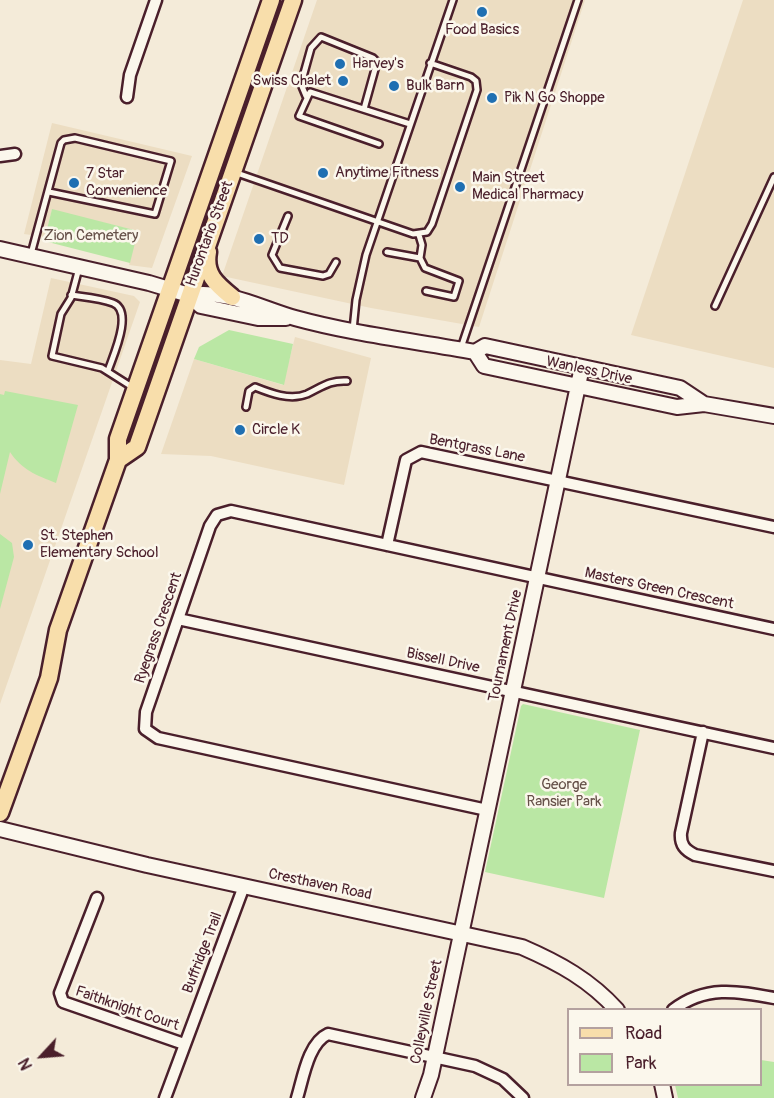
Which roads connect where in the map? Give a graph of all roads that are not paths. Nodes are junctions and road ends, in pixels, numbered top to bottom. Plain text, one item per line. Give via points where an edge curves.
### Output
1 (156, 0) edge
2 (271, 0) edge
3 (292, 0) edge
4 (453, 0) edge
5 (578, 0) edge
6 (430, 63) junction
7 (306, 96) junction
8 (127, 97) dead end
9 (364, 109) junction
10 (410, 124) junction
11 (379, 144) dead end
12 (15, 154) dead end
13 (0, 156) edge
14 (233, 172) junction
15 (774, 177) edge
16 (49, 192) junction
17 (288, 216) dead end
18 (216, 219) junction
19 (376, 222) junction
20 (419, 235) junction
21 (0, 249) edge
22 (387, 252) dead end
23 (31, 255) junction
24 (420, 258) junction
25 (336, 262) dead end
26 (80, 267) junction
27 (170, 290) junction
28 (426, 291) dead end
29 (71, 295) junction
30 (189, 295) junction
31 (232, 297) junction
32 (715, 306) dead end
33 (294, 318) junction
34 (353, 330) junction
35 (468, 351) junction
36 (582, 367) junction
37 (108, 371) junction
38 (347, 381) dead end
39 (578, 386) junction
40 (136, 390) junction
41 (704, 404) junction
42 (246, 407) dead end
43 (774, 416) edge
44 (118, 460) junction
45 (559, 481) junction
46 (774, 527) edge
47 (387, 545) junction
48 (537, 578) junction
49 (178, 619) junction
50 (774, 629) edge
51 (513, 692) junction
52 (703, 732) junction
53 (774, 748) edge
54 (487, 810) junction
55 (0, 813) edge
56 (0, 830) edge
57 (774, 872) edge
58 (244, 886) junction
59 (97, 898) dead end
60 (461, 933) junction
61 (774, 998) edge
62 (615, 1008) edge
63 (676, 1008) edge
64 (184, 1044) junction
65 (434, 1057) junction
66 (165, 1098) edge
67 (297, 1098) edge
68 (423, 1098) edge
69 (523, 1098) edge

1 - 8 street via 130,75
2 - 27 main road, Hurontario Street
3 - 14 main road, Hurontario Street
4 - 6 lane
5 - 35 lane
6 - 10 lane
6 - 20 lane via 471,77 477,90 432,224
7 - 9 lane via 310,92
7 - 9 lane via 301,84 311,48 321,37 377,62
7 - 11 lane via 299,117
9 - 10 lane
10 - 19 lane
12 - 13 street
14 - 18 main road, Hurontario Street
14 - 19 lane
15 - 32 lane
16 - 16 lane via 62,143 70,138 171,161 155,214
16 - 23 lane
17 - 25 lane via 272,255 280,268 324,276
18 - 30 main road, Hurontario Street
18 - 31 main road via 207,269 214,282
19 - 20 lane
19 - 34 lane via 362,271
20 - 24 lane
21 - 23 street
22 - 24 lane
23 - 26 street
24 - 28 lane via 425,267 459,281 454,297
26 - 27 street
26 - 29 lane
27 - 30 street
27 - 40 main road, Hurontario Street
29 - 37 lane via 113,303 119,308 124,319
29 - 37 lane via 61,314 52,356
30 - 31 street, Wanless Drive
30 - 33 street, Wanless Drive via 201,306 258,318
30 - 44 main road, Hurontario Street via 137,447
31 - 33 street, Wanless Drive
33 - 34 street, Wanless Drive
34 - 35 street, Wanless Drive
35 - 36 street, Wanless Drive via 485,346
35 - 39 street, Wanless Drive via 484,366
36 - 39 street, Tournament Drive
36 - 41 street, Wanless Drive via 680,388
37 - 40 lane
38 - 42 lane via 327,382 304,395 283,396 255,387 249,391
39 - 41 street, Wanless Drive via 677,407
39 - 45 street, Tournament Drive
40 - 44 main road, Hurontario Street via 118,439
41 - 43 street, Wanless Drive
44 - 55 main road, Hurontario Street via 58,630 49,678
45 - 46 street
45 - 47 street, Bentgrass Lane via 429,453 412,454 403,470
45 - 48 street, Tournament Drive
47 - 48 street, Ryegrass Crescent
47 - 49 street, Ryegrass Crescent via 231,512 217,515
48 - 50 street, Masters Green Crescent
48 - 51 street, Tournament Drive
49 - 51 street, Bissell Drive
49 - 54 street, Ryegrass Crescent via 143,721 150,734
51 - 52 street, Bissell Drive
51 - 54 street, Tournament Drive
52 - 53 street, Bissell Drive
52 - 57 street via 681,833 682,845 695,855
54 - 60 street, Tournament Drive
56 - 58 street, Cresthaven Road
58 - 60 street, Cresthaven Road
58 - 64 street, Buffridge Trail
59 - 64 street, Faithknight Court via 60,993 63,1002
60 - 62 street, Cresthaven Road via 522,947 557,962 585,980
60 - 65 street, Colleyville Street
61 - 63 street via 719,991 695,996
64 - 66 street, Buffridge Trail
65 - 67 street via 328,1035 318,1042
65 - 68 street, Colleyville Street
65 - 69 street via 494,1074

